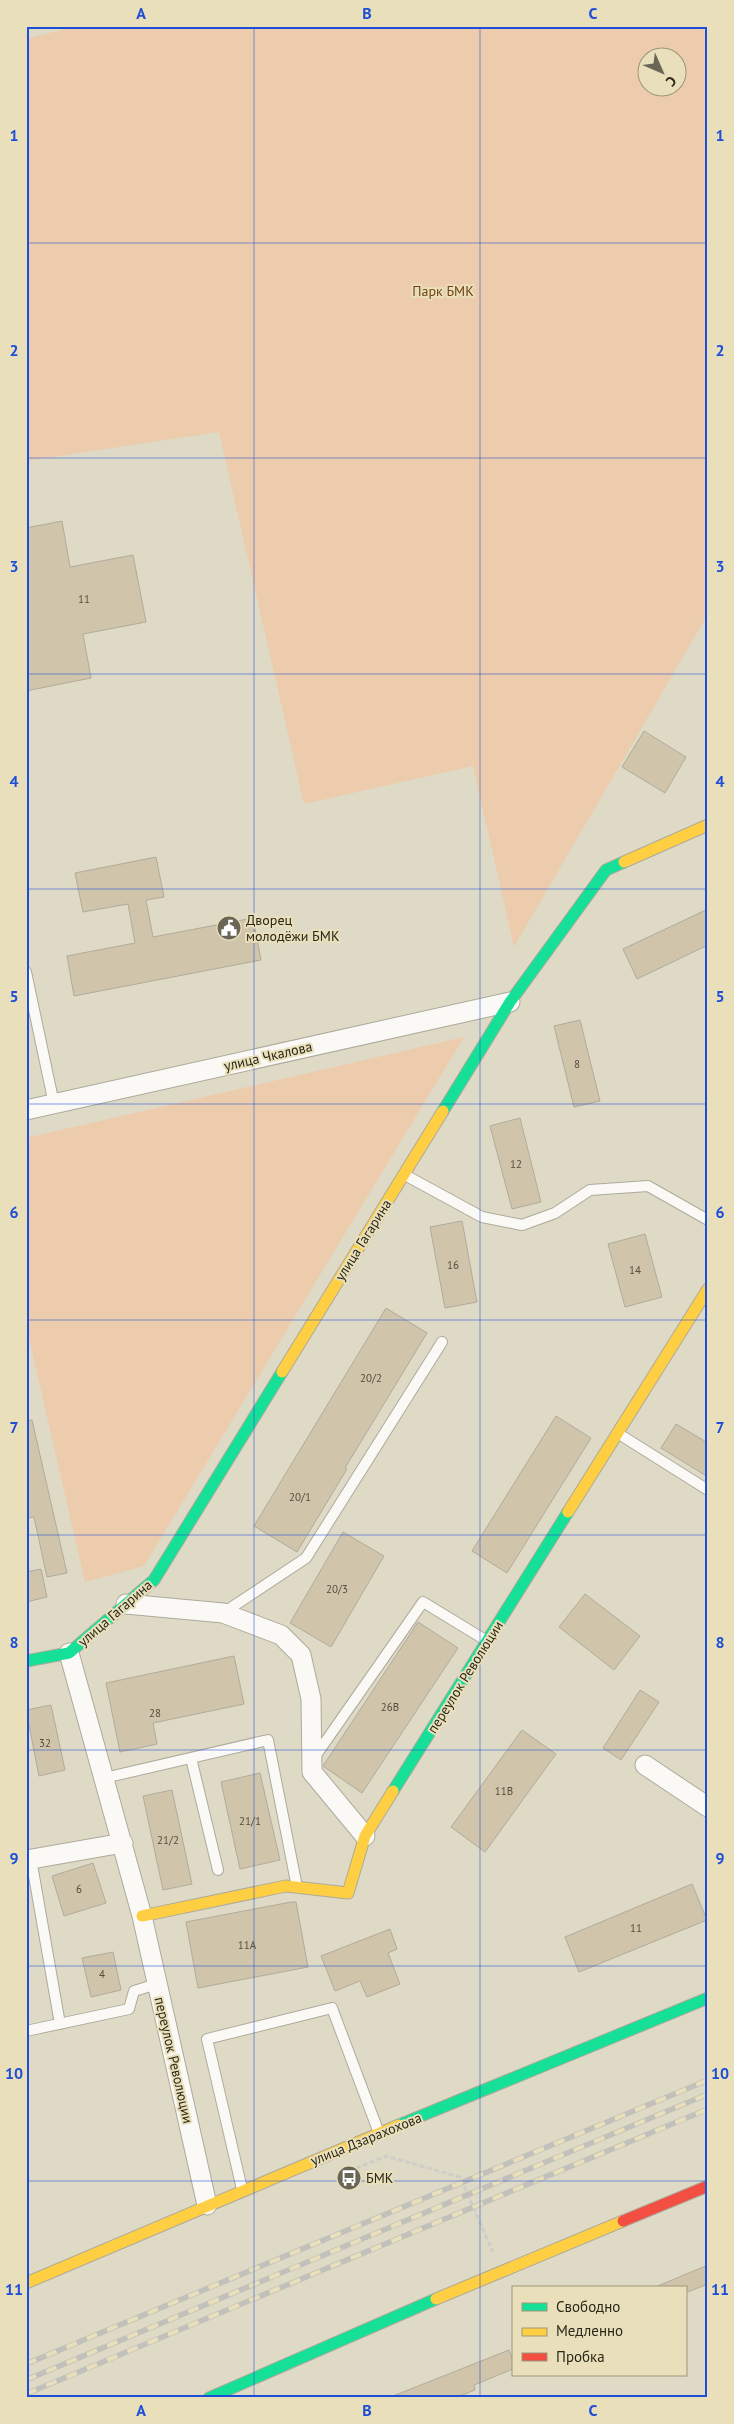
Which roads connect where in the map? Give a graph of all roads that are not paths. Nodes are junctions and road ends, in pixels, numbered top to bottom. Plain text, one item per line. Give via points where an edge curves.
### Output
1 (708, 825) edge
2 (26, 972) edge
3 (510, 1002) junction
4 (54, 1104) junction
5 (26, 1110) edge
6 (404, 1174) junction
7 (708, 1220) edge
8 (708, 1289) edge
9 (442, 1342) dead end
10 (618, 1433) junction
11 (708, 1490) edge
12 (126, 1604) junction
13 (223, 1613) junction
14 (487, 1641) junction
15 (69, 1653) junction
16 (26, 1661) edge
17 (191, 1758) junction
18 (312, 1760) junction
19 (645, 1765) dead end
20 (104, 1778) junction
21 (708, 1807) edge
22 (365, 1836) junction
23 (123, 1843) junction
24 (29, 1860) edge
25 (218, 1870) dead end
26 (298, 1888) junction
27 (142, 1916) junction
28 (157, 1984) junction
29 (708, 1998) edge
30 (60, 2024) junction
31 (26, 2031) edge
32 (380, 2134) junction
33 (708, 2186) edge
34 (242, 2190) junction
35 (207, 2205) junction
36 (26, 2283) edge
37 (230, 2393) edge
38 (208, 2398) edge

1 - 3 street, улица Гагарина via 606,870
2 - 4 lane
3 - 4 street, улица Чкалова
3 - 6 street, улица Гагарина
4 - 5 street, улица Чкалова
6 - 7 lane via 482,1217 522,1225 555,1213 590,1190 648,1186
6 - 12 street, улица Гагарина via 154,1580
8 - 10 street, переулок Революции
9 - 13 lane via 306,1558
10 - 11 lane
10 - 14 street, переулок Революции
12 - 13 street
12 - 15 street, улица Гагарина
13 - 18 street via 281,1635 301,1655 310,1699
14 - 18 lane via 422,1602
14 - 22 street, переулок Революции
15 - 16 street, улица Гагарина
15 - 20 street, переулок Революции
17 - 20 lane
17 - 25 lane
17 - 26 lane via 268,1740
18 - 22 street via 312,1772
19 - 21 street
20 - 23 street, переулок Революции
22 - 26 street, переулок Революции via 348,1893
23 - 24 street
23 - 27 street, переулок Революции
24 - 30 lane
26 - 27 street, переулок Революции via 286,1886
27 - 28 street, переулок Революции
28 - 30 lane via 134,1990 129,2009
28 - 35 street, переулок Революции
29 - 32 street, улица Дзарахохова
30 - 31 lane
32 - 34 street, улица Дзарахохова
32 - 34 lane via 332,2008 207,2039
33 - 37 street via 509,2267
34 - 35 street, улица Дзарахохова
35 - 36 street, улица Дзарахохова
37 - 38 street

